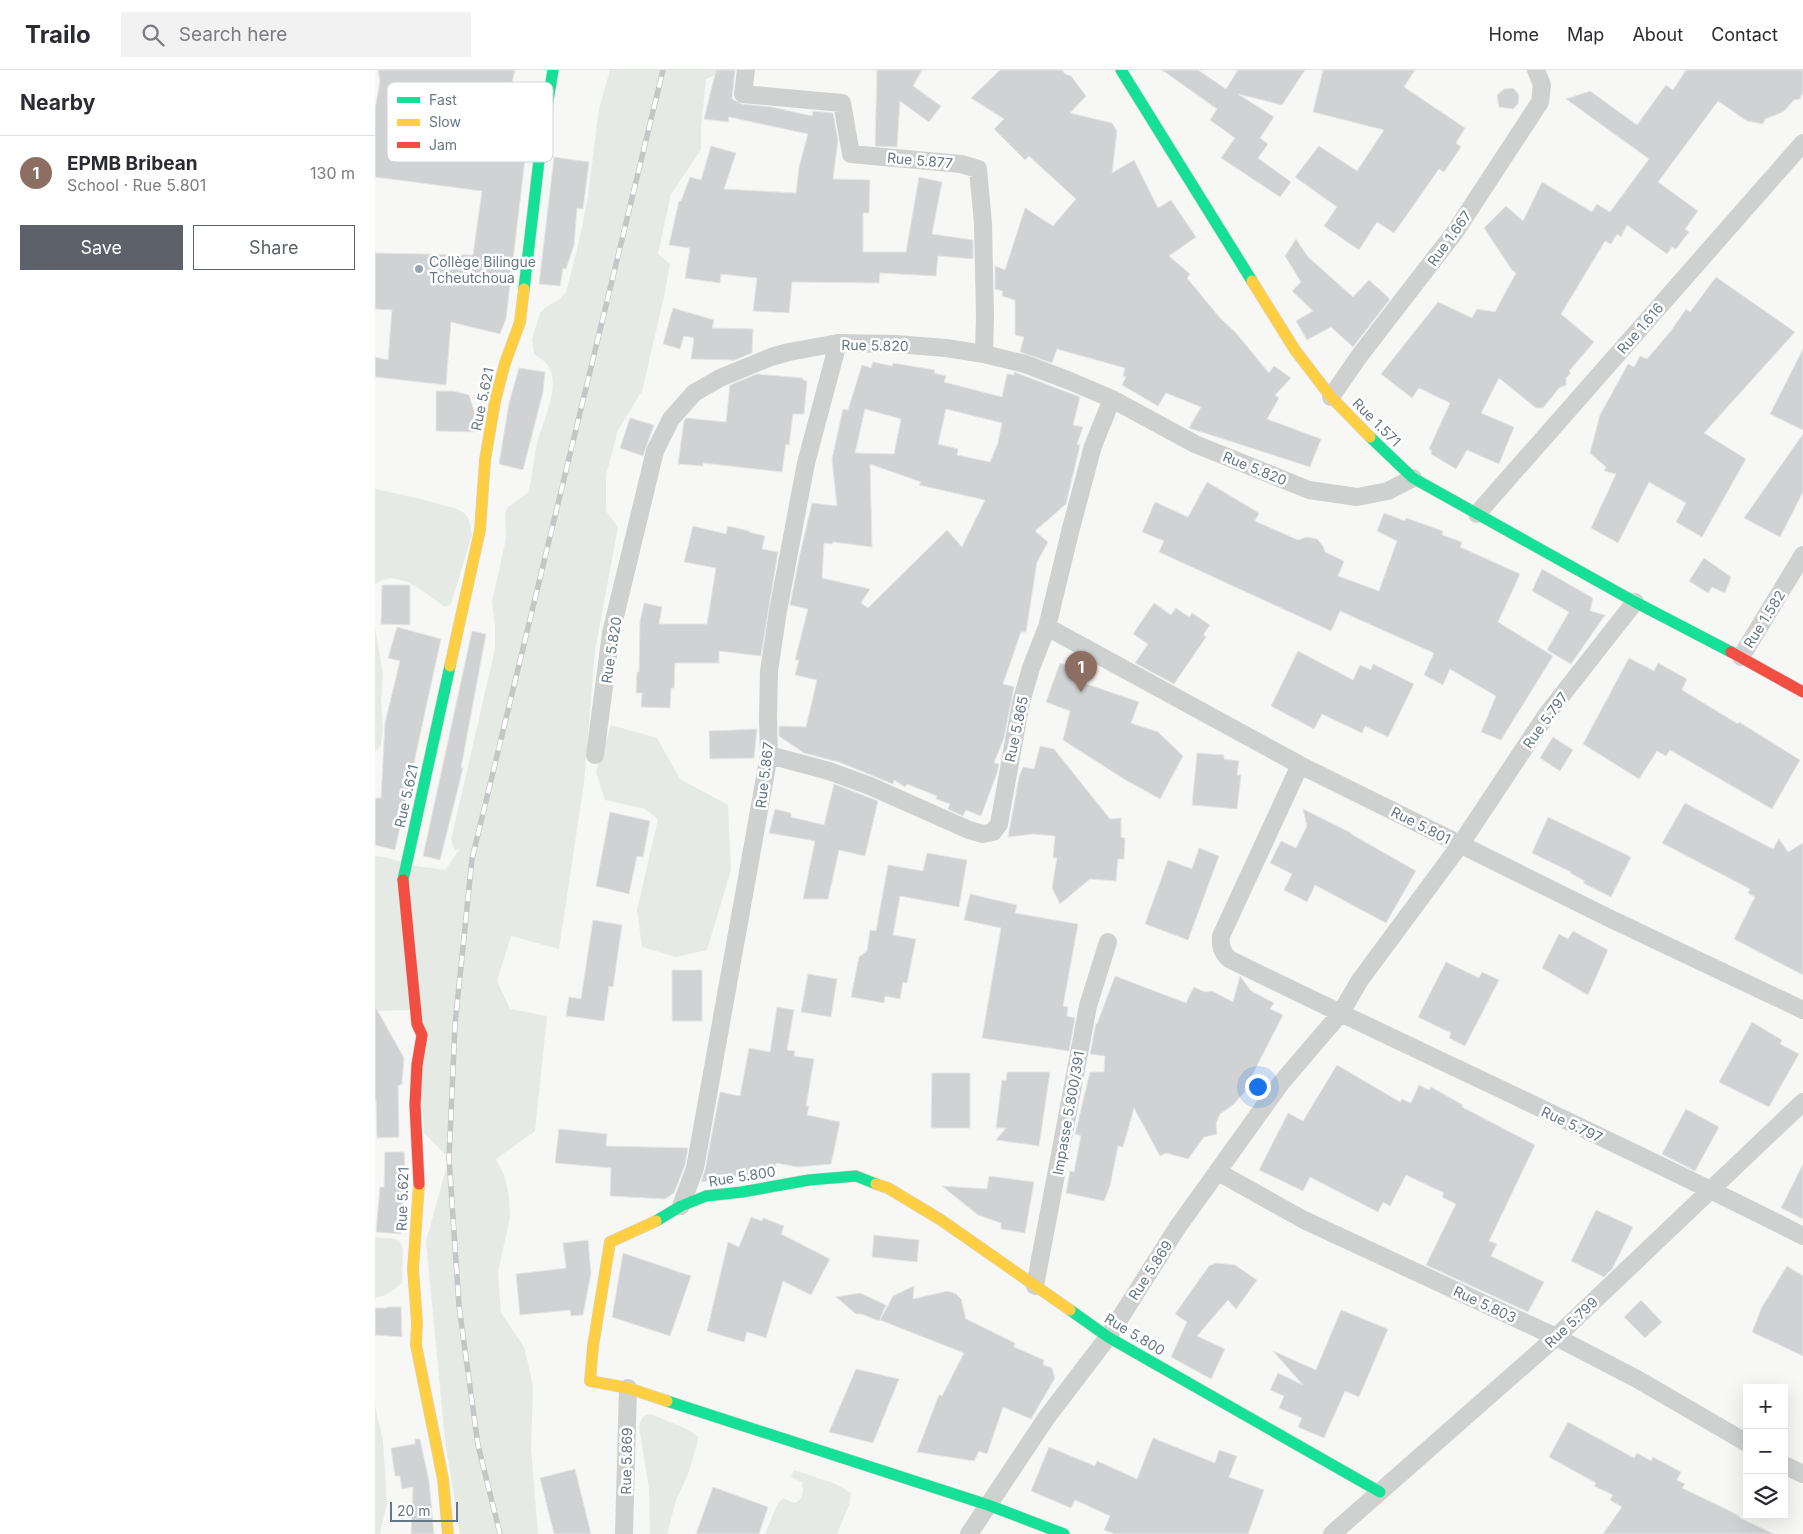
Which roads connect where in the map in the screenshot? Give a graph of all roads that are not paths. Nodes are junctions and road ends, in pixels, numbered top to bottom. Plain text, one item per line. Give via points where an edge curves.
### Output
1 (746, 70) edge
2 (1121, 70) edge
3 (1536, 70) edge
4 (1803, 143) edge
5 (539, 162) edge
6 (838, 343) junction
7 (984, 354) junction
8 (1331, 397) junction
9 (1112, 399) junction
10 (1413, 478) junction
11 (1477, 514) junction
12 (1803, 555) edge
13 (1635, 602) junction
14 (1047, 627) junction
15 (1741, 657) junction
16 (1803, 692) edge
17 (769, 754) junction
18 (595, 755) dead end
19 (1300, 765) junction
20 (1460, 845) junction
21 (1108, 942) dead end
22 (1803, 1010) edge
23 (1340, 1014) junction
24 (1803, 1102) edge
25 (1218, 1172) junction
26 (1712, 1190) junction
27 (681, 1206) junction
28 (1803, 1236) edge
29 (1035, 1286) junction
30 (1108, 1337) junction
31 (1556, 1337) junction
32 (628, 1388) junction
33 (1743, 1441) edge
34 (1788, 1467) edge
35 (1803, 1474) edge
36 (1380, 1492) junction
37 (988, 1505) junction
38 (448, 1534) edge
39 (624, 1534) edge
40 (969, 1534) edge
41 (1064, 1534) edge
42 (1332, 1534) edge

1 - 7 street, Rue 5.877 via 743,94 841,104 851,154 977,168 983,224
2 - 8 street, Rue 1.571 via 1295,350
3 - 8 street, Rue 1.667 via 1542,85 1541,102 1455,232
4 - 11 street, Rue 1.616
5 - 38 street, Rue 5.621 via 520,322 495,401 485,460 480,530 403,878 417,1024 422,1035 415,1105 419,1169 413,1269 416,1345 443,1479
6 - 7 street, Rue 5.820 via 896,344
6 - 17 street, Rue 5.867 via 806,463 778,611 769,671
6 - 18 street, Rue 5.820 via 771,357 720,378 694,393 671,419 655,451 611,633
7 - 9 street, Rue 5.820 via 1025,364
8 - 10 street, Rue 1.571
9 - 10 street, Rue 5.820 via 1195,444 1309,490 1357,497 1388,491
9 - 14 street, Rue 5.865 via 1093,446
10 - 11 street, Rue 1.571
11 - 13 street, Rue 1.571
12 - 15 street, Rue 1.582
13 - 15 street, Rue 1.571
13 - 20 street, Rue 5.797 via 1547,714
14 - 17 street, Rue 5.865 via 1021,702 999,824 993,832 983,834 969,830 870,786
14 - 19 street, Rue 5.801
15 - 16 street, Rue 1.571
17 - 27 street, Rue 5.867 via 695,1168
19 - 20 street, Rue 5.801
19 - 23 street, Rue 5.797 via 1220,944 1229,959
20 - 22 street, Rue 5.801
20 - 23 street, Rue 5.797 via 1360,980
21 - 29 street, Impasse 5.800/391 via 1088,1006
23 - 25 street, Rue 5.869 via 1281,1083
23 - 26 street, Rue 5.797
24 - 26 street, Rue 5.799
25 - 30 street, Rue 5.869 via 1177,1228
25 - 31 street, Rue 5.803 via 1304,1220
26 - 28 street, Rue 5.797
26 - 31 street, Rue 5.799
27 - 29 street, Rue 5.800 via 706,1196 856,1176 889,1188
27 - 32 street, Rue 5.800 via 610,1242 590,1360 590,1381
29 - 30 street, Rue 5.800
30 - 36 street, Rue 5.800
30 - 37 street, Rue 5.869 via 1047,1417
31 - 33 street, Rue 5.803 via 1637,1378
31 - 36 street, Rue 5.799
32 - 37 street, Rue 5.800
32 - 39 street, Rue 5.869
34 - 35 street
36 - 42 street, Rue 5.799
37 - 40 street, Rue 5.869
37 - 41 street, Rue 5.800

